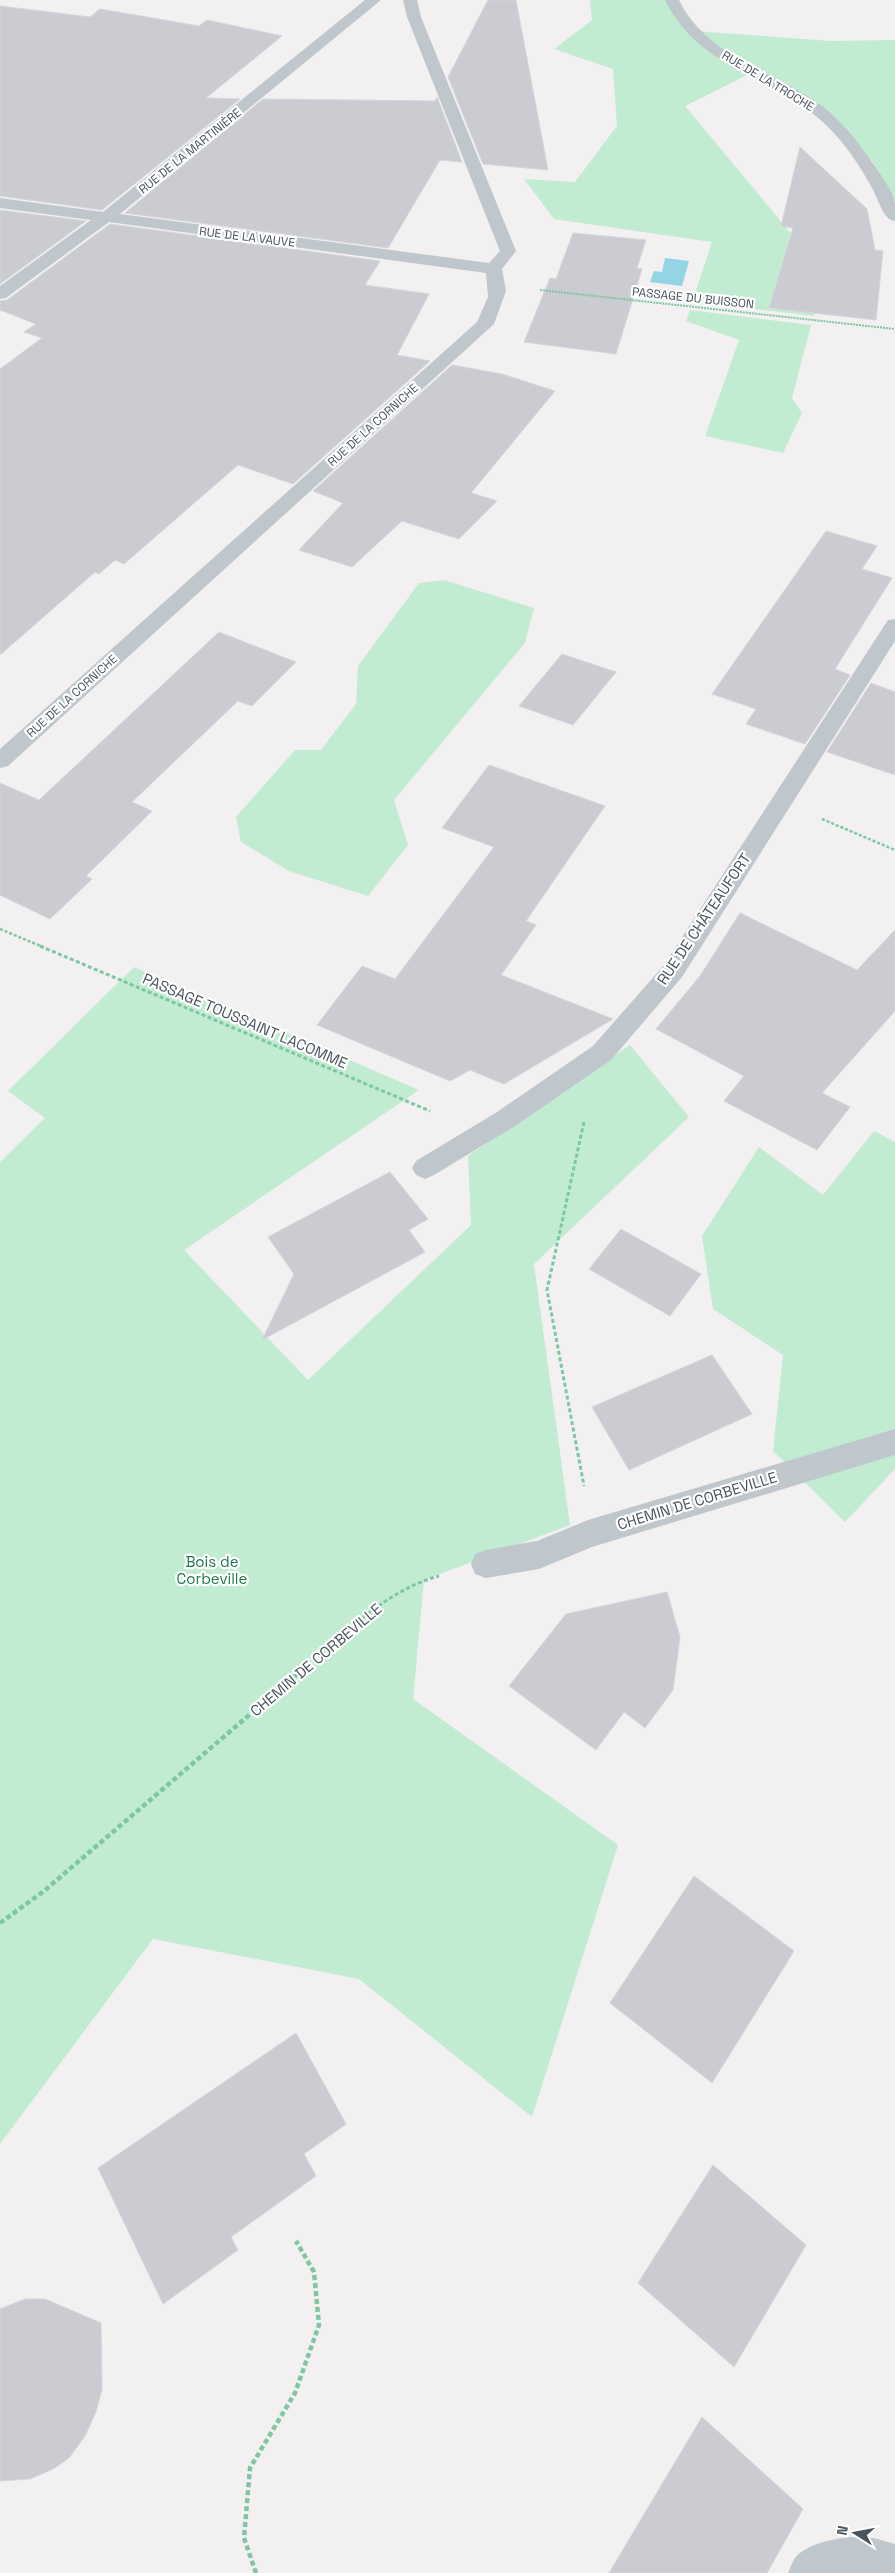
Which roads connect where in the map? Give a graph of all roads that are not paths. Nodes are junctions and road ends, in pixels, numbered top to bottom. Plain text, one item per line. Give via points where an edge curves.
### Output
1 (374, 0) edge
2 (410, 0) edge
3 (672, 0) edge
4 (0, 203) edge
5 (895, 216) edge
6 (106, 217) junction
7 (493, 269) junction
8 (0, 294) edge
9 (895, 625) edge
10 (0, 761) edge
11 (425, 1168) dead end
12 (895, 1442) edge
13 (486, 1564) road end
14 (895, 2564) edge
15 (809, 2573) edge

1 - 6 street, RUE DE LA MARTINIÈRE
2 - 7 street via 508,251
3 - 5 street, RUE DE LA TROCHE via 677,16 696,36 731,60 811,105 839,129 864,159
4 - 6 street, RUE DE LA VAUVE
6 - 7 street, RUE DE LA VAUVE
6 - 8 street, RUE DE LA MARTINIÈRE
7 - 10 street, RUE DE LA CORNICHE via 499,285 485,324
9 - 11 street, RUE DE CHÂTEAUFORT via 673,971 602,1053
12 - 13 street, CHEMIN DE CORBEVILLE via 588,1534 539,1555
14 - 15 street via 882,2559 843,2558 815,2566

